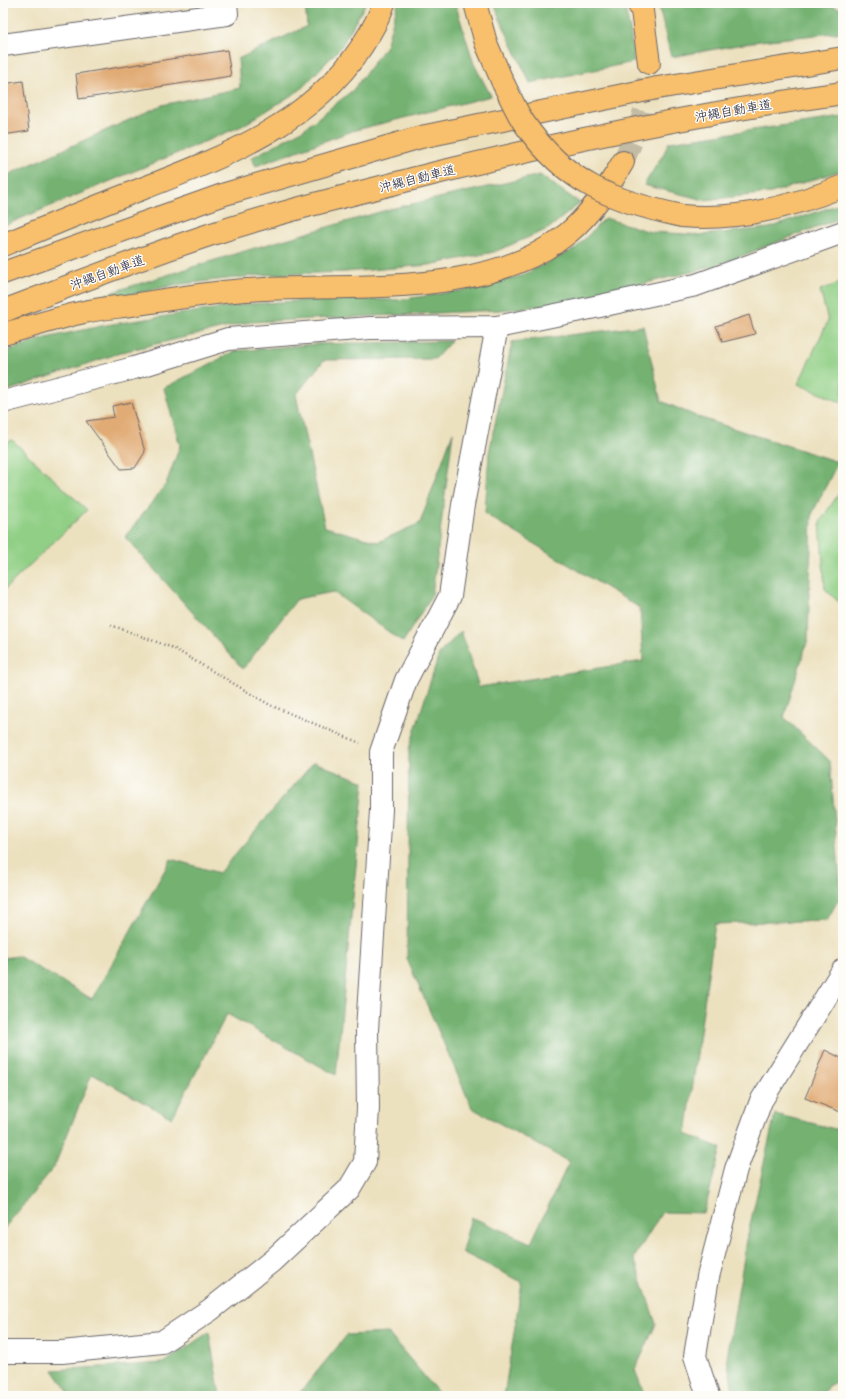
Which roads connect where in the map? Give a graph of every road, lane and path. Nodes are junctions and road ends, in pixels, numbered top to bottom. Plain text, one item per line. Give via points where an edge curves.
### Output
1 (226, 3) edge
2 (384, 3) edge
3 (475, 3) edge
4 (638, 3) edge
5 (3, 45) edge
6 (843, 58) edge
7 (649, 64) tunnel mouth
8 (843, 93) edge
9 (623, 162) tunnel mouth
10 (843, 186) edge
11 (840, 236) edge
12 (3, 245) edge
13 (3, 273) edge
14 (3, 311) edge
15 (497, 327) junction
16 (3, 334) edge
17 (3, 402) edge
18 (111, 625) dead end
19 (381, 752) junction
20 (843, 970) edge
21 (3, 1352) edge
22 (708, 1396) edge

1 - 5 street via 227,14
2 - 12 highway via 373,30 342,73 325,91 287,121 202,165
3 - 10 highway, bridge via 486,43 503,83 524,122 569,173 610,197 636,206 702,218 759,211 790,204
4 - 7 highway via 642,11
6 - 13 highway via 657,88 421,137 225,194
8 - 14 highway, 沖縄自動車道 via 634,127 402,181 211,234
9 - 16 highway via 600,199 568,233 549,247 494,270 423,283 226,292 85,312
11 - 15 street via 696,285
15 - 17 street via 370,328 228,339 134,368
15 - 19 street via 463,505 450,596 406,680
18 - 19 path via 173,648 270,705
19 - 21 street via 381,810 367,1030 368,1108 365,1162 349,1189 272,1261 210,1310 162,1342 62,1352
20 - 22 street via 761,1101 736,1169 708,1277 695,1356

